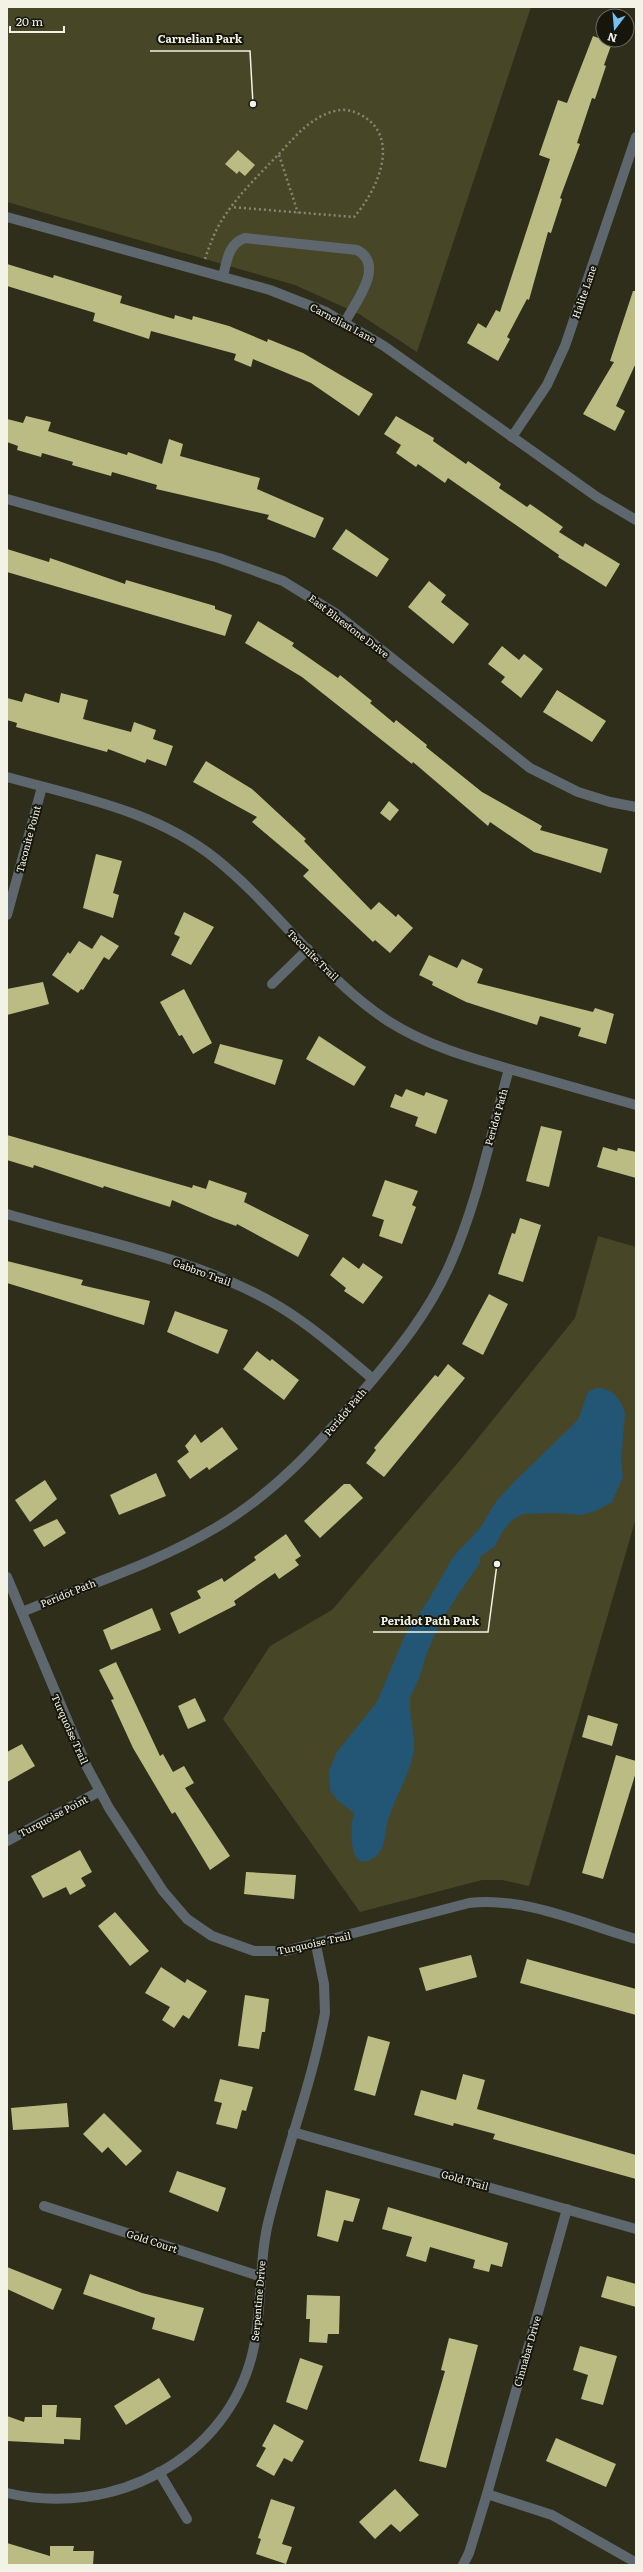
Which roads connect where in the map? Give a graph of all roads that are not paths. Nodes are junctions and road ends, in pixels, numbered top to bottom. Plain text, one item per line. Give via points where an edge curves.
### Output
1 (636, 137) edge
2 (7, 217) edge
3 (223, 276) junction
4 (345, 322) junction
5 (512, 437) junction
6 (7, 499) edge
7 (636, 520) edge
8 (7, 777) edge
9 (42, 787) junction
10 (636, 807) edge
11 (7, 915) edge
12 (308, 949) junction
13 (272, 984) dead end
14 (509, 1069) junction
15 (636, 1105) edge
16 (7, 1214) edge
17 (374, 1379) junction
18 (7, 1577) edge
19 (22, 1612) junction
20 (100, 1791) junction
21 (7, 1841) edge
22 (636, 1939) edge
23 (316, 1945) junction
24 (293, 2132) junction
25 (44, 2206) dead end
26 (567, 2209) junction
27 (636, 2229) edge
28 (259, 2276) junction
29 (159, 2472) junction
30 (7, 2493) edge
31 (487, 2494) junction
32 (187, 2519) dead end
33 (636, 2562) edge
34 (463, 2565) edge

1 - 5 street, Halite Lane via 566,346 547,385
2 - 3 street, Carnelian Lane
3 - 4 street, Carnelian Lane via 291,297
3 - 4 street via 234,244 245,238 357,250 366,257 370,271
4 - 5 street, Carnelian Lane via 408,362
5 - 7 street, Carnelian Lane via 597,497
6 - 10 street, East Bluestone Drive via 219,558 283,581 335,613 530,768 578,792
8 - 9 street, Taconite Trail
9 - 11 street, Taconite Point
9 - 12 street, Taconite Trail via 135,814 186,839 230,871
12 - 13 street
12 - 14 street, Taconite Trail via 356,997 402,1029 446,1050
14 - 15 street, Taconite Trail
14 - 17 street, Peridot Path via 466,1223 452,1260 434,1297 415,1327
16 - 17 street, Gabbro Trail via 179,1263 240,1286 298,1318
17 - 19 street, Peridot Path via 295,1467 231,1518 176,1549
18 - 19 street, Turquoise Trail
19 - 20 street, Turquoise Trail via 64,1716
20 - 21 street, Turquoise Point
20 - 23 street, Turquoise Trail via 163,1891 200,1929 223,1942 254,1951 285,1951
22 - 23 street, Turquoise Trail via 527,1907 487,1901 469,1903
23 - 24 street, Serpentine Drive via 324,1984 325,2013
24 - 26 street, Gold Trail
24 - 28 street, Serpentine Drive via 269,2219
25 - 28 street, Gold Court
26 - 27 street, Gold Trail
26 - 31 street, Cinnabar Drive
28 - 29 street, Serpentine Drive via 258,2316 253,2350 240,2386 222,2417 197,2447
29 - 30 street, Serpentine Drive via 111,2493 91,2498 40,2500
29 - 32 street
31 - 33 street via 552,2515
31 - 34 street, Cinnabar Drive

